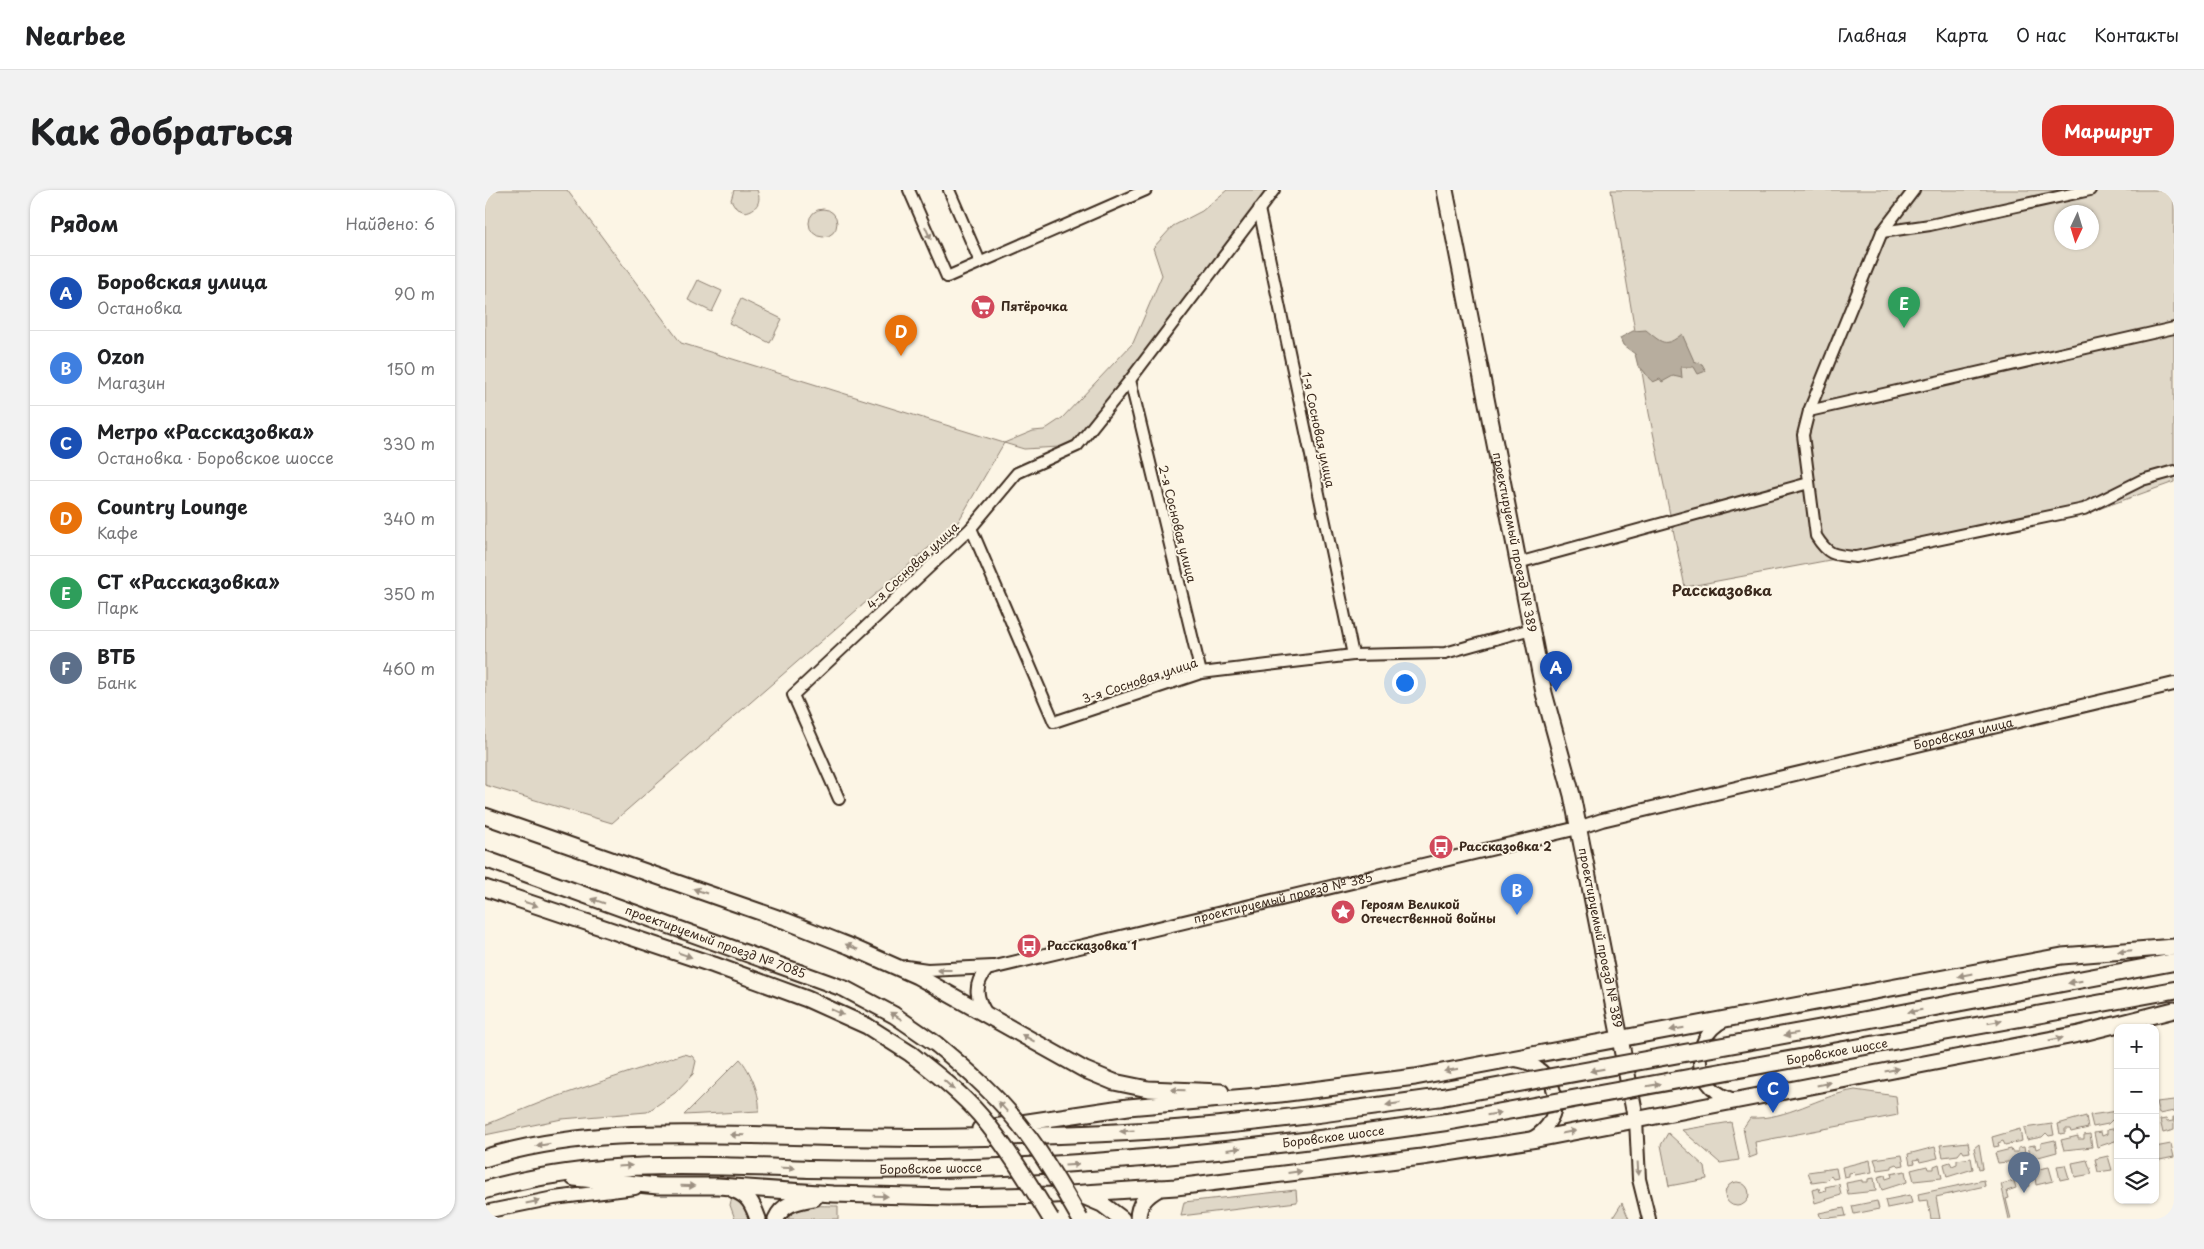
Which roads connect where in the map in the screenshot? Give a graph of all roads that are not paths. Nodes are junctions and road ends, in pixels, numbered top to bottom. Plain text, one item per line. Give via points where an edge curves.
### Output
1 (909, 190) edge
2 (949, 190) edge
3 (1146, 190) edge
4 (1274, 190) edge
5 (1445, 190) edge
6 (1914, 190) edge
7 (2091, 190) edge
8 (1259, 210) junction
9 (1882, 232) junction
10 (980, 262) junction
11 (2174, 328) edge
12 (1130, 380) junction
13 (1809, 411) junction
14 (2174, 471) edge
15 (1809, 483) junction
16 (971, 528) junction
17 (1519, 563) junction
18 (1531, 629) junction
19 (1353, 655) junction
20 (1201, 673) junction
21 (2174, 684) edge
22 (839, 800) dead end
23 (485, 816) edge
24 (1578, 828) junction
25 (485, 859) edge
26 (485, 888) edge
27 (2174, 947) edge
28 (883, 961) junction
29 (2174, 962) edge
30 (990, 968) junction
31 (2174, 990) edge
32 (2174, 1010) edge
33 (987, 1015) junction
34 (1725, 1020) junction
35 (1619, 1040) junction
36 (1506, 1060) junction
37 (1280, 1094) junction
38 (1743, 1101) junction
39 (1636, 1120) junction
40 (874, 1138) junction
41 (1521, 1142) junction
42 (485, 1158) edge
43 (525, 1180) junction
44 (658, 1186) junction
45 (718, 1186) junction
46 (1161, 1188) junction
47 (485, 1190) edge
48 (833, 1194) junction
49 (1078, 1194) junction
50 (485, 1212) edge
51 (758, 1219) edge
52 (776, 1219) edge
53 (1051, 1219) edge
54 (1080, 1219) edge
55 (1122, 1219) edge
56 (1138, 1219) edge
57 (1649, 1219) edge

1 -> 10 street via 947,276
2 - 10 street
3 - 10 street
4 - 8 street, 4-я Сосновая улица
5 - 17 main road, проектируемый проезд № 389
6 - 9 street
7 - 9 street via 1940,223
8 - 12 street, 4-я Сосновая улица
8 - 19 street, 1-я Сосновая улица
9 - 13 street
11 - 13 street
12 - 16 street, 4-я Сосновая улица via 1077,446 1017,473
12 - 20 street, 2-я Сосновая улица
13 - 15 street via 1803,435
14 - 15 street via 2142,480 2085,509 1856,558 1835,556 1825,550 1816,536
15 - 17 street
16 - 20 street, 3-я Сосновая улица via 1054,722
16 - 22 street, 4-я Сосновая улица via 793,695
17 - 18 main road, проектируемый проезд № 389
18 - 19 street, 3-я Сосновая улица via 1445,653
18 - 24 main road, проектируемый проезд № 389
19 - 20 street, 3-я Сосновая улица
21 - 24 street, Боровская улица
28 -> 23 main road via 786,921
24 - 30 street, проектируемый проезд № 385
24 - 35 main road, проектируемый проезд № 389
54 -> 25 main road, проектируемый проезд № 7085, bridge via 1028,1136 973,1074 893,1015 845,989
26 -> 53 main road, проектируемый проезд № 7085, bridge via 714,965 807,999 867,1026 911,1054 979,1114 1018,1166
27 -> 34 main road via 2062,956
30 -> 28 street, проектируемый проезд № 385 via 927,970
28 - 33 main road
29 -> 40 main road, Боровское шоссе, bridge via 1442,1097 1315,1115 1185,1128 1051,1135
30 - 33 street via 980,977 977,986 980,1004
43 -> 31 main road, Боровское шоссе, bridge via 590,1169 650,1165 873,1170 1052,1166 1184,1155 1446,1122
38 -> 32 main road via 2079,1034
37 -> 33 main road via 1148,1089 1114,1082 1085,1070
34 -> 35 main road
34 - 38 street via 1705,1037 1700,1053 1701,1070 1716,1091
35 - 36 main road
35 - 39 main road, проектируемый проезд № 389
36 -> 37 main road via 1415,1077
36 - 41 street via 1523,1061 1539,1068 1550,1081 1555,1098 1549,1123 1537,1135
37 - 40 main road via 1128,1107 999,1127
38 - 39 main road
41 -> 39 main road
39 -> 57 street via 1639,1179
40 -> 42 main road, Боровское шоссе via 650,1134 591,1137
46 -> 41 main road
43 - 44 main road via 594,1178
43 - 47 main road, Боровское шоссе
44 -> 45 main road
50 -> 44 street via 554,1198
45 - 48 main road
45 - 51 main road via 744,1193
46 - 49 main road
46 - 56 main road via 1143,1201
48 -> 49 main road via 949,1197
48 - 52 main road via 789,1204
49 - 55 main road via 1102,1204

